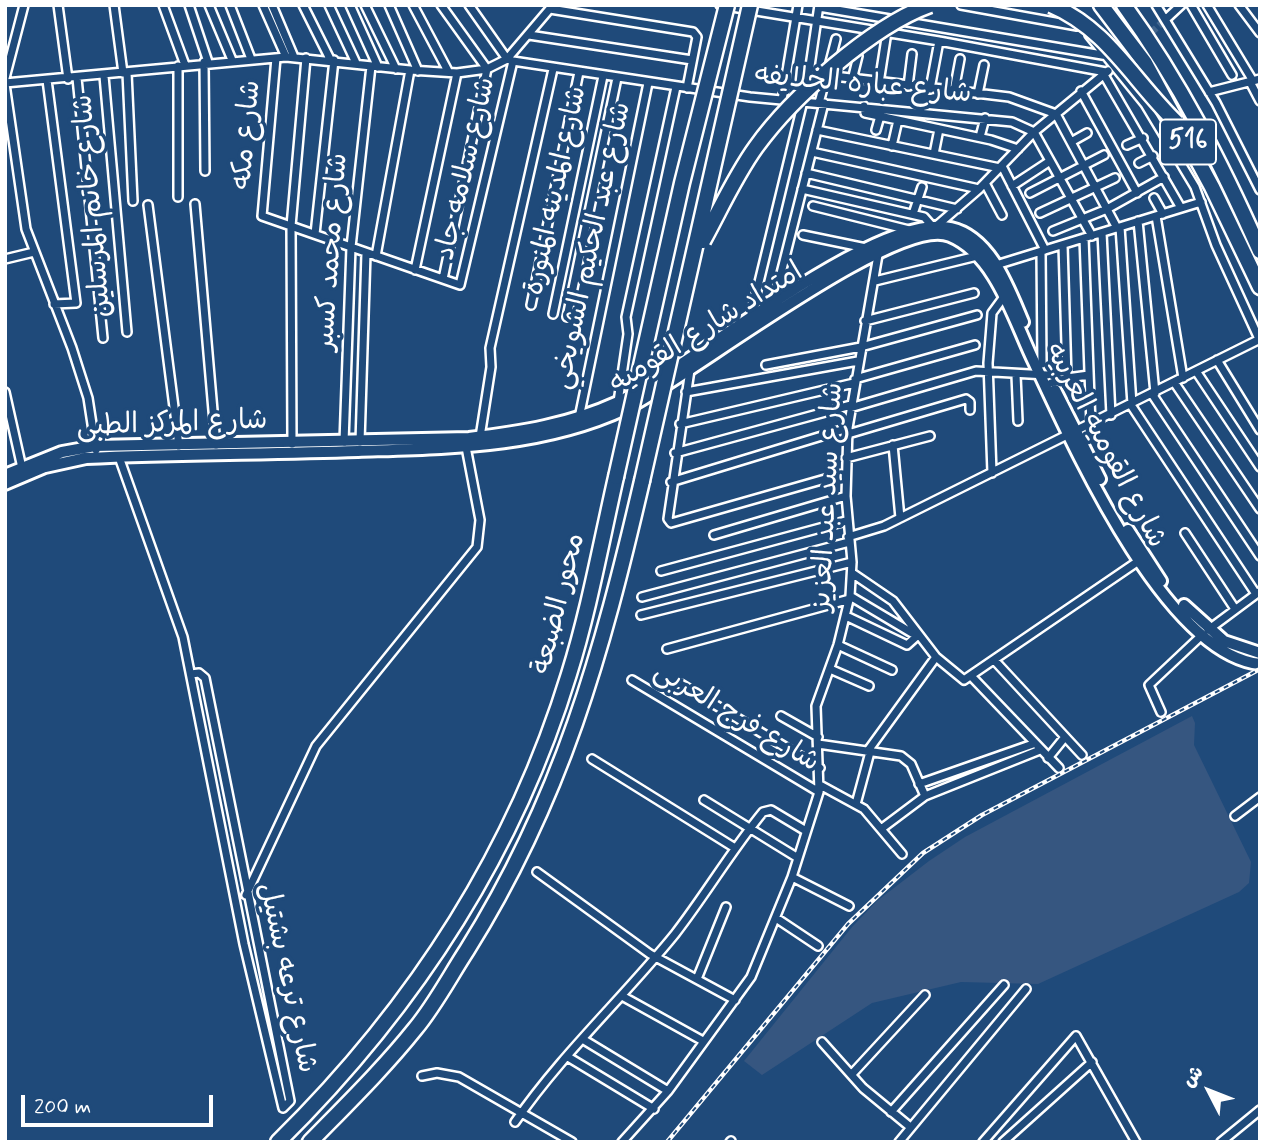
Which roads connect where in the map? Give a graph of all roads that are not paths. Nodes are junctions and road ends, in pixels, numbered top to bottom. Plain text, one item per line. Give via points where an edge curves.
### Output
1 (24, 5) edge
2 (58, 5) edge
3 (114, 5) edge
4 (163, 5) edge
5 (189, 5) edge
6 (209, 5) edge
7 (230, 5) edge
8 (263, 5) edge
9 (272, 5) edge
10 (303, 5) edge
11 (329, 5) edge
12 (350, 5) edge
13 (365, 5) edge
14 (389, 5) edge
15 (412, 5) edge
16 (440, 5) edge
17 (470, 5) edge
18 (720, 5) edge
19 (727, 5) edge
20 (750, 5) edge
21 (798, 5) edge
22 (930, 5) edge
23 (961, 5) edge
24 (1051, 5) edge
25 (1101, 5) edge
26 (1124, 5) edge
27 (1156, 5) edge
28 (1181, 5) edge
29 (1191, 5) edge
30 (1207, 5) edge
31 (1239, 5) edge
32 (819, 6) edge
33 (551, 7) edge
34 (796, 17) junction
35 (1166, 19) junction
36 (817, 20) junction
37 (887, 32) junction
38 (1260, 33) edge
39 (529, 35) junction
40 (836, 39) dead end
41 (939, 41) junction
42 (912, 54) dead end
43 (858, 56) dead end
44 (1108, 56) junction
45 (290, 57) junction
46 (276, 58) junction
47 (306, 58) junction
48 (960, 58) dead end
49 (251, 59) junction
50 (232, 60) junction
51 (332, 60) junction
52 (510, 60) junction
53 (692, 60) junction
54 (206, 62) junction
55 (356, 63) junction
56 (181, 65) junction
57 (984, 65) dead end
58 (1115, 65) junction
59 (374, 66) junction
60 (396, 69) junction
61 (487, 69) junction
62 (554, 69) junction
63 (414, 71) junction
64 (452, 72) junction
65 (579, 72) junction
66 (125, 73) junction
67 (1105, 74) junction
68 (1232, 75) dead end
69 (104, 76) junction
70 (603, 76) junction
71 (826, 77) junction
72 (77, 78) junction
73 (618, 78) junction
74 (68, 79) junction
75 (47, 80) junction
76 (852, 80) junction
77 (6, 81) edge
78 (1254, 81) edge
79 (648, 83) junction
80 (878, 83) junction
81 (908, 86) junction
82 (676, 87) junction
83 (687, 88) junction
84 (930, 89) junction
85 (954, 91) junction
86 (1081, 91) junction
87 (1209, 92) junction
88 (978, 94) junction
89 (782, 100) junction
90 (803, 101) junction
91 (1260, 101) edge
92 (822, 103) junction
93 (864, 106) junction
94 (1055, 114) junction
95 (880, 116) junction
96 (985, 118) junction
97 (898, 120) junction
98 (1177, 123) junction
99 (939, 129) junction
100 (817, 130) junction
101 (876, 130) dead end
102 (1034, 132) junction
103 (1087, 133) dead end
104 (980, 137) junction
105 (1143, 138) junction
106 (1071, 142) junction
107 (1127, 145) dead end
108 (892, 146) junction
109 (1018, 149) junction
110 (812, 152) junction
111 (934, 154) junction
112 (1104, 155) dead end
113 (1153, 156) junction
114 (1050, 160) junction
115 (1139, 163) dead end
116 (1083, 165) junction
117 (1001, 167) junction
118 (205, 171) dead end
119 (806, 173) junction
120 (1059, 177) junction
121 (1164, 177) junction
122 (1115, 178) dead end
123 (982, 186) junction
124 (1012, 186) junction
125 (922, 187) dead end
126 (1095, 187) junction
127 (802, 189) junction
128 (1260, 190) edge
129 (1138, 192) junction
130 (1030, 193) dead end
131 (178, 197) dead end
132 (1071, 198) junction
133 (1154, 198) dead end
134 (918, 199) junction
135 (133, 201) dead end
136 (1201, 202) junction
137 (195, 204) dead end
138 (148, 205) dead end
139 (813, 206) dead end
140 (1181, 208) junction
141 (957, 209) junction
142 (1107, 209) junction
143 (1040, 213) dead end
144 (913, 214) junction
145 (1002, 215) dead end
146 (1159, 215) junction
147 (1083, 218) junction
148 (1138, 221) junction
149 (291, 226) junction
150 (932, 228) junction
151 (1119, 228) junction
152 (909, 230) junction
153 (1053, 231) dead end
154 (1102, 233) junction
155 (315, 234) junction
156 (803, 235) dead end
157 (1088, 237) junction
158 (1023, 245) dead end
159 (1063, 245) junction
160 (351, 247) junction
161 (1043, 251) junction
162 (1260, 251) edge
163 (874, 252) junction
164 (34, 253) junction
165 (366, 253) junction
166 (376, 256) junction
167 (977, 256) junction
168 (1028, 256) junction
169 (694, 258) junction
170 (5, 259) edge
171 (996, 265) junction
172 (415, 270) junction
173 (443, 279) junction
174 (875, 281) junction
175 (1260, 287) edge
176 (974, 293) dead end
177 (1003, 298) junction
178 (774, 302) junction
179 (54, 304) junction
180 (531, 305) dead end
181 (553, 314) dead end
182 (751, 315) junction
183 (976, 315) dead end
184 (567, 317) dead end
185 (865, 321) junction
186 (127, 332) dead end
187 (103, 338) dead end
188 (1260, 340) edge
189 (975, 345) dead end
190 (860, 347) junction
191 (1217, 360) junction
192 (858, 361) junction
193 (691, 363) junction
194 (766, 365) dead end
195 (1196, 371) junction
196 (990, 373) junction
197 (1045, 374) junction
198 (1016, 375) junction
199 (1089, 375) junction
200 (1183, 378) junction
201 (1067, 379) junction
202 (854, 381) junction
203 (1174, 382) junction
204 (5, 392) edge
205 (685, 392) junction
206 (1154, 393) junction
207 (618, 402) junction
208 (1131, 405) junction
209 (851, 406) junction
210 (970, 410) dead end
211 (1111, 415) junction
212 (579, 418) junction
213 (1018, 421) dead end
214 (680, 424) junction
215 (1091, 425) junction
216 (1260, 429) edge
217 (848, 431) junction
218 (1073, 434) junction
219 (930, 436) dead end
220 (480, 437) junction
221 (344, 442) junction
222 (360, 442) junction
223 (292, 444) junction
224 (216, 445) junction
225 (893, 445) junction
226 (179, 446) junction
227 (467, 447) junction
228 (97, 452) junction
229 (325, 452) joint
230 (676, 453) junction
231 (119, 457) junction
232 (846, 458) junction
233 (1260, 467) edge
234 (22, 468) junction
235 (846, 473) junction
236 (992, 473) junction
237 (5, 475) edge
238 (671, 482) junction
239 (5, 484) edge
240 (846, 496) junction
241 (1260, 509) edge
242 (900, 518) junction
243 (846, 521) junction
244 (1185, 533) dead end
245 (714, 535) dead end
246 (848, 539) junction
247 (1260, 556) edge
248 (852, 562) junction
249 (1137, 562) junction
250 (661, 571) dead end
251 (852, 573) junction
252 (1258, 593) edge
253 (642, 597) dead end
254 (850, 598) junction
255 (1235, 609) junction
256 (641, 615) dead end
257 (846, 615) junction
258 (1205, 632) junction
259 (917, 636) junction
260 (838, 645) junction
261 (667, 649) dead end
262 (1260, 653) edge
263 (936, 657) junction
264 (995, 661) junction
265 (1260, 664) edge
266 (830, 668) junction
267 (892, 670) dead end
268 (191, 674) junction
269 (972, 677) junction
270 (632, 680) dead end
271 (680, 683) dead end
272 (869, 687) dead end
273 (1161, 712) dead end
274 (781, 716) dead end
275 (1065, 737) junction
276 (818, 741) junction
277 (1033, 744) junction
278 (1040, 750) junction
279 (869, 752) junction
280 (1082, 755) dead end
281 (1048, 758) junction
282 (592, 759) dead end
283 (820, 768) junction
284 (1059, 768) dead end
285 (919, 784) junction
286 (820, 789) junction
287 (925, 796) junction
288 (1260, 797) edge
289 (704, 800) dead end
290 (856, 804) junction
291 (1235, 816) dead end
292 (881, 829) junction
293 (749, 830) junction
294 (806, 831) junction
295 (735, 848) junction
296 (902, 854) dead end
297 (798, 858) junction
298 (537, 872) dead end
299 (792, 877) junction
300 (246, 895) junction
301 (849, 906) dead end
302 (726, 908) dead end
303 (776, 918) junction
304 (818, 946) dead end
305 (655, 956) junction
306 (697, 979) junction
307 (1004, 985) dead end
308 (1026, 989) dead end
309 (925, 995) dead end
310 (622, 996) junction
311 (735, 1000) junction
312 (584, 1040) junction
313 (703, 1041) junction
314 (822, 1042) dead end
315 (568, 1057) junction
316 (1092, 1062) junction
317 (852, 1074) junction
318 (422, 1076) dead end
319 (668, 1091) junction
320 (654, 1109) junction
321 (1260, 1110) edge
322 (522, 1112) junction
323 (891, 1112) junction
324 (515, 1122) dead end
325 (909, 1126) junction
326 (278, 1142) edge
327 (310, 1142) edge
328 (572, 1142) edge
329 (622, 1142) edge
330 (899, 1142) edge
331 (983, 1142) edge
332 (1003, 1142) edge
333 (1136, 1142) edge
334 (1221, 1142) edge

1 - 77 street
2 - 74 street
3 - 66 street
4 - 56 street
5 - 54 street
6 - 50 street
7 - 49 street
8 - 45 street
9 - 45 street
10 - 51 street
11 - 55 street
12 - 59 street
13 - 60 street
14 - 63 street
15 - 64 street
16 - 61 street
17 - 52 street
18 - 34 street
19 - 326 highway, محور الضبعة, bridge via 569,674 528,786 463,913 395,1013
20 - 169 highway, محور الضبعة, bridge
21 - 34 street
22 - 169 highway, bridge via 885,27 785,114 744,164
23 - 44 street via 1074,25
24 - 98 highway, bridge via 1112,47
25 - 98 highway, 516 via 1145,63
26 - 162 highway, 516 via 1189,106
27 - 35 street
28 - 35 street
29 - 68 street
30 - 78 street
31 - 38 street
32 - 36 street
32 - 44 street
33 - 39 street
33 - 53 street via 693,32 697,37
34 - 36 street
34 - 89 street
35 - 87 street
36 - 37 street
36 - 71 street via 808,71
37 - 41 street
37 - 80 street
39 - 52 street
39 - 53 street
40 - 71 street
41 - 67 street
41 - 84 street
42 - 81 street
43 - 76 street
44 - 58 street
45 - 46 street
45 - 47 street
46 - 49 street
46 - 149 street, شارع مكه via 262,216
47 - 51 street
47 - 149 street
48 - 85 street
49 - 50 street
50 - 54 street
51 - 55 street
51 - 155 street
52 - 61 street
52 - 62 street, شارع عباره الخلايفه
52 - 173 street, شارع سلامه جاد via 463,283
53 - 83 street
54 - 56 street
54 - 118 street
55 - 59 street
56 - 66 street
56 - 131 street
57 - 88 street
58 - 67 street, امتداد شارع القوميه
58 - 136 street via 1144,104
59 - 60 street
59 - 160 street, شارع محمد كسبر
60 - 63 street
61 - 64 street
61 - 173 street
62 - 65 street, شارع عباره الخلايفه
62 - 220 street via 489,348 491,367
63 - 64 street
63 - 166 street
64 - 172 street
65 - 70 street, شارع عباره الخلايفه
65 - 180 street
66 - 69 street
66 - 135 street
67 - 86 street, امتداد شارع القوميه
67 - 105 street
69 - 72 street
69 - 186 street, شارع خاتم المرسلين
70 - 73 street, شارع عباره الخلايفه
70 - 181 street, شارع المدينه المنورة
71 - 76 street
71 - 92 street
72 - 74 street
72 - 187 street
73 - 79 street, شارع عباره الخلايفه
73 - 184 street
74 - 75 street
75 - 77 street
75 - 179 street via 75,305
76 - 80 street
77 - 164 street via 25,222
78 - 87 street
78 - 91 street
79 - 82 street, شارع عباره الخلايفه
79 - 212 street, شارع عبد الحكيم الشويخي
80 - 81 street
81 - 84 street
82 - 83 street, شارع عباره الخلايفه
82 - 207 street via 626,317 628,334
83 - 89 street, شارع عباره الخلايفه
84 - 85 street
85 - 88 street
86 - 94 street, امتداد شارع القوميه
86 - 129 street
87 - 128 street
88 - 94 street via 1017,99
89 - 90 street, شارع عباره الخلايفه
90 - 92 street, شارع عباره الخلايفه
90 - 182 street
92 - 93 street, شارع عباره الخلايفه
92 - 100 street
93 - 95 street via 864,113
93 - 96 street, شارع عباره الخلايفه
94 - 102 street, امتداد شارع القوميه
94 - 106 street
95 - 97 street
95 - 101 street
96 - 102 street, شارع عباره الخلايفه via 1012,122
96 - 104 street
97 - 99 street
97 - 108 street
98 - 175 highway, 516
99 - 104 street
99 - 111 street
100 - 108 street
100 - 110 street
102 - 109 street, امتداد شارع القوميه
102 - 114 street
103 - 106 street
104 - 109 street
105 - 107 street
105 - 113 street
106 - 116 street
108 - 111 street
109 - 117 street, امتداد شارع القوميه
110 - 119 street
110 - 123 street
111 - 117 street
112 - 116 street
113 - 115 street
113 - 121 street
114 - 120 street
114 - 124 street
116 - 120 street
116 - 126 street
117 - 123 street, امتداد شارع القوميه
117 - 124 street
119 - 127 street
119 - 134 street
120 - 130 street
120 - 132 street
121 - 129 street
121 - 140 street
122 - 126 street
123 - 141 street, امتداد شارع القوميه
123 - 145 street
124 - 161 street
125 - 134 street
126 - 132 street
126 - 142 street
127 - 144 street
127 - 178 street
129 - 142 street
132 - 143 street
132 - 147 street
133 - 146 street
134 - 141 street
134 - 144 street
136 - 140 street
136 - 188 street via 1216,246
137 - 224 street
138 - 226 street
139 - 152 street
140 - 146 street
141 - 150 street, امتداد شارع القوميه
142 - 147 street
142 - 151 street
144 - 150 street via 928,219
146 - 148 street
146 - 200 street
147 - 153 street
147 - 157 street
148 - 151 street
148 - 206 street
149 - 155 street
149 - 223 street
150 - 152 street, امتداد شارع القوميه
150 - 163 street, امتداد شارع القوميه
150 - 167 street, شارع القوميه العربيه
150 - 171 street, شارع القوميه العربيه via 957,229
151 - 154 street
151 - 208 street
152 - 163 street, امتداد شارع القوميه
154 - 157 street
154 - 211 street
155 - 160 street
156 - 163 street
157 - 159 street
157 - 199 street
158 - 168 street
159 - 161 street
159 - 201 street
160 - 165 street
160 - 221 street, شارع محمد كسبر
161 - 168 street
161 - 197 street
163 - 174 street, شارع سيد عبد العزيز
163 - 178 street, امتداد شارع القوميه
163 - 193 street, امتداد شارع القوميه
164 - 170 street
164 - 179 street
165 - 166 street
165 - 222 street
166 - 172 street
167 - 174 street
167 - 177 street, شارع القوميه العربيه
168 - 171 street
169 - 327 highway, محور الضبعة, bridge via 612,604 579,719 519,862 416,1028
171 - 197 street, شارع القوميه العربيه
172 - 173 street
174 - 185 street, شارع سيد عبد العزيز
176 - 185 street
177 - 196 street via 992,313
177 - 197 street, شارع القوميه العربيه
178 - 182 street, امتداد شارع القوميه
179 - 228 street via 88,398
182 - 193 street, امتداد شارع القوميه
183 - 190 street
185 - 190 street, شارع سيد عبد العزيز
188 - 191 street
189 - 202 street
190 - 192 street, شارع سيد عبد العزيز
190 - 194 street
191 - 195 street
191 - 216 street
192 - 202 street, شارع سيد عبد العزيز
192 - 205 street
193 - 205 street
193 - 207 street, امتداد شارع القوميه
193 - 227 street, امتداد شارع القوميه via 646,398 600,419 537,438
195 - 200 street
195 - 233 street
196 - 198 street
196 - 209 street via 976,371
196 - 236 street
197 - 198 street
197 - 201 street
197 - 218 street, شارع القوميه العربيه
198 - 213 street
199 - 201 street
199 - 215 street
200 - 203 street
202 - 209 street, شارع سيد عبد العزيز
202 - 214 street
203 - 206 street
203 - 241 street
204 - 234 street
205 - 214 street
206 - 208 street
206 - 247 street
207 - 212 street, امتداد شارع القوميه
208 - 211 street
208 - 252 street
209 - 217 street, شارع سيد عبد العزيز
209 - 230 street
210 - 217 street via 966,400
211 - 215 street
212 - 220 street, امتداد شارع القوميه
214 - 230 street
215 - 218 street
217 - 232 street, شارع سيد عبد العزيز
217 - 238 street
218 - 236 street
218 - 249 street, شارع القوميه العربيه
218 - 258 street, شارع القوميه العربيه via 1148,563
219 - 225 street
220 - 222 street, امتداد شارع القوميه
221 - 222 street, امتداد شارع القوميه
221 - 223 street, شارع المركز الطبى
223 - 224 street, شارع المركز الطبى
224 - 226 street, شارع المركز الطبى
225 - 232 street
225 - 242 street
226 - 228 street, شارع المركز الطبى
227 - 229 street, امتداد شارع القوميه
227 - 300 street via 480,520 477,547 316,746
228 - 231 street, شارع المركز الطبى
228 - 234 street, شارع المركز الطبى via 62,452
228 - 239 street, شارع المركز الطبى
229 - 231 street, شارع المركز الطبى
230 - 238 street
231 - 268 street, شارع ترعه بشتيل via 177,615
232 - 235 street, شارع سيد عبد العزيز
234 - 237 street, شارع المركز الطبى
235 - 238 street via 674,523 668,519
235 - 240 street, شارع سيد عبد العزيز
236 - 242 street
240 - 243 street, شارع سيد عبد العزيز
240 - 245 street
242 - 246 street
243 - 246 street, شارع سيد عبد العزيز
243 - 250 street
244 - 255 street
246 - 248 street, شارع سيد عبد العزيز
246 - 253 street
248 - 251 street, شارع سيد عبد العزيز
248 - 256 street
249 - 258 street, شارع القوميه العربيه
249 - 264 street
251 - 254 street, شارع سيد عبد العزيز
251 - 259 street via 893,601
252 - 255 street
254 - 257 street, شارع سيد عبد العزيز
254 - 259 street
254 - 261 street
255 - 258 street
257 - 259 street via 907,645
257 - 260 street, شارع سيد عبد العزيز
258 - 262 street, شارع القوميه العربيه
258 - 265 street, شارع القوميه العربيه via 1228,657
258 - 273 street via 1151,681 1148,689
259 - 263 street
260 - 266 street, شارع سيد عبد العزيز
260 - 267 street
263 - 269 street via 960,680
263 - 279 street
264 - 269 street
264 - 275 street
266 - 272 street
266 - 276 street, شارع سيد عبد العزيز via 816,706
268 - 300 street, شارع ترعه بشتيل via 205,678
268 - 300 street, شارع ترعه بشتيل via 244,944 283,1108 290,1101
269 - 277 street
270 - 286 street, شارع فرج العربى
271 - 283 street
274 - 276 street
275 - 280 street
275 - 281 street
276 - 279 street
276 - 283 street, شارع سيد عبد العزيز
277 - 278 street
277 - 285 street
278 - 281 street
278 - 287 street
279 - 285 street via 907,760
279 - 290 street
281 - 284 street
282 - 295 street
283 - 286 street, شارع سيد عبد العزيز
285 - 287 street
286 - 290 street, شارع فرج العربى
286 - 294 street, شارع سيد عبد العزيز
287 - 292 street
288 - 291 street
289 - 293 street
290 - 292 street, شارع فرج العربى
292 - 296 street, شارع فرج العربى
293 - 294 street via 768,810
293 - 295 street
293 - 297 street
294 - 297 street, شارع سيد عبد العزيز
295 - 305 street
297 - 299 street, شارع سيد عبد العزيز
298 - 305 street
299 - 301 street
299 - 303 street, شارع سيد عبد العزيز
302 - 306 street
303 - 304 street
303 - 311 street, شارع سيد عبد العزيز via 751,977
305 - 306 street
305 - 310 street
306 - 311 street
307 - 323 street
308 - 325 street
309 - 317 street
310 - 312 street
310 - 313 street
311 - 313 street, شارع سيد عبد العزيز
312 - 315 street
312 - 319 street
313 - 319 street, شارع سيد عبد العزيز
314 - 317 street
315 - 320 street
315 - 322 street
316 - 331 street via 1076,1036
316 - 332 street
316 - 333 street
317 - 323 street
318 - 322 street via 459,1077
319 - 320 street, شارع سيد عبد العزيز
320 - 329 street, شارع سيد عبد العزيز
321 - 334 street
322 - 324 street
322 - 328 street
323 - 325 street
325 - 330 street

